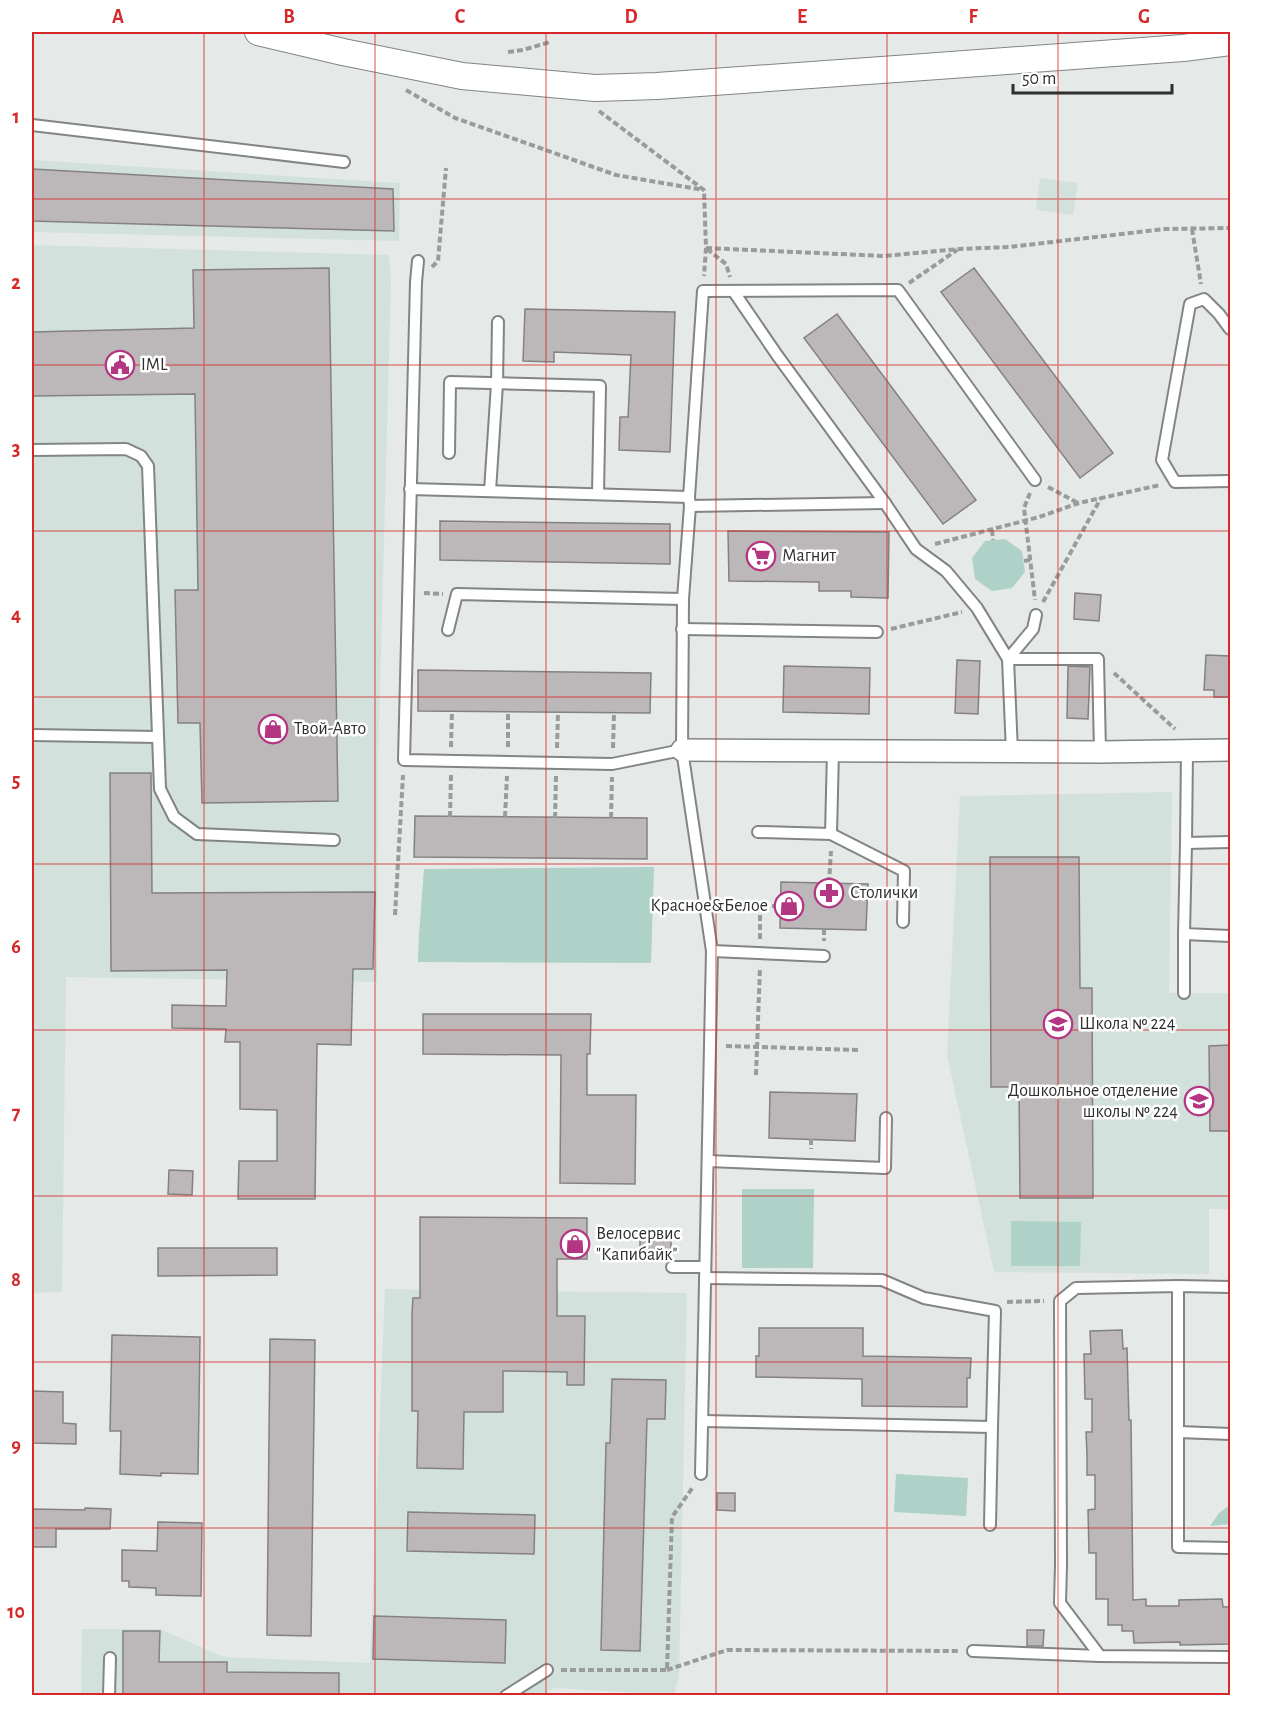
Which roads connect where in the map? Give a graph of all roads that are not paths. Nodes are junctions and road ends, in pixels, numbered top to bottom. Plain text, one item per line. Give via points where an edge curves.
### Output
1 (258, 32) edge
2 (1230, 42) edge
3 (32, 125) edge
4 (344, 162) dead end
5 (418, 261) dead end
6 (734, 292) junction
7 (498, 322) dead end
8 (1230, 329) edge
9 (497, 384) junction
10 (32, 450) edge
11 (449, 453) dead end
12 (1035, 480) dead end
13 (1230, 481) edge
14 (410, 489) junction
15 (490, 491) junction
16 (598, 494) junction
17 (690, 502) junction
18 (885, 503) junction
19 (682, 599) junction
20 (1036, 615) road end
21 (682, 629) junction
22 (448, 630) dead end
23 (877, 632) road end
24 (1008, 659) junction
25 (32, 735) edge
26 (158, 737) junction
27 (1186, 740) junction
28 (682, 750) junction
29 (1230, 750) edge
30 (833, 751) junction
31 (1012, 752) junction
32 (1100, 752) junction
33 (758, 832) dead end
34 (831, 834) junction
35 (334, 840) dead end
36 (1230, 842) edge
37 (1186, 843) junction
38 (903, 922) dead end
39 (1184, 934) junction
40 (1230, 936) edge
41 (712, 951) junction
42 (824, 956) dead end
43 (1184, 993) dead end
44 (886, 1118) dead end
45 (708, 1161) junction
46 (672, 1268) dead end
47 (705, 1273) junction
48 (1178, 1286) junction
49 (1230, 1287) edge
50 (703, 1421) junction
51 (992, 1427) junction
52 (1179, 1432) junction
53 (1230, 1434) edge
54 (702, 1474) road end
55 (990, 1525) dead end
56 (1230, 1548) edge
57 (973, 1651) road end
58 (1100, 1656) junction
59 (1230, 1657) edge
60 (110, 1658) dead end
61 (547, 1670) road end
62 (109, 1695) edge
63 (506, 1695) edge

1 - 2 street via 462,76 595,88
3 - 4 lane
5 - 14 lane
6 - 12 lane via 898,290
6 - 17 lane via 703,291
6 - 18 lane
7 - 9 lane
8 - 13 lane via 1204,299 1190,304 1162,460 1175,482
9 - 11 lane via 450,382
9 - 15 lane
9 - 16 lane via 600,386
10 - 26 lane via 126,449 141,456 147,466
14 - 15 lane
14 - 28 lane via 404,760 612,764
15 - 16 lane
16 - 17 lane
17 - 18 lane
17 - 19 lane
18 - 24 lane via 916,549 946,571 977,608
19 - 21 lane
19 - 22 lane via 457,594
20 - 24 lane via 1033,629
21 - 23 lane
21 - 28 lane
24 - 31 lane
24 - 32 lane via 1098,658
25 - 26 lane
26 - 35 lane via 160,789 174,817 197,834
27 - 29 street
27 - 32 street
27 - 37 lane
28 - 30 street
28 - 41 lane
30 - 31 street
30 - 34 lane
31 - 32 street
33 - 34 lane
34 - 38 lane via 904,871
36 - 37 lane
37 - 39 lane
39 - 40 lane
39 - 43 lane
41 - 42 lane
41 - 45 lane
44 - 45 lane via 885,1168
45 - 47 lane
46 - 47 lane
47 - 50 lane
47 - 51 lane via 882,1280 924,1298 995,1311
48 - 49 lane
48 - 52 lane
48 - 58 lane via 1076,1288 1060,1301 1060,1603
50 - 51 lane
50 - 54 lane
51 - 55 lane
52 - 53 lane
52 - 56 lane via 1178,1547
57 - 58 lane
58 - 59 lane
60 - 62 lane
61 - 63 lane

